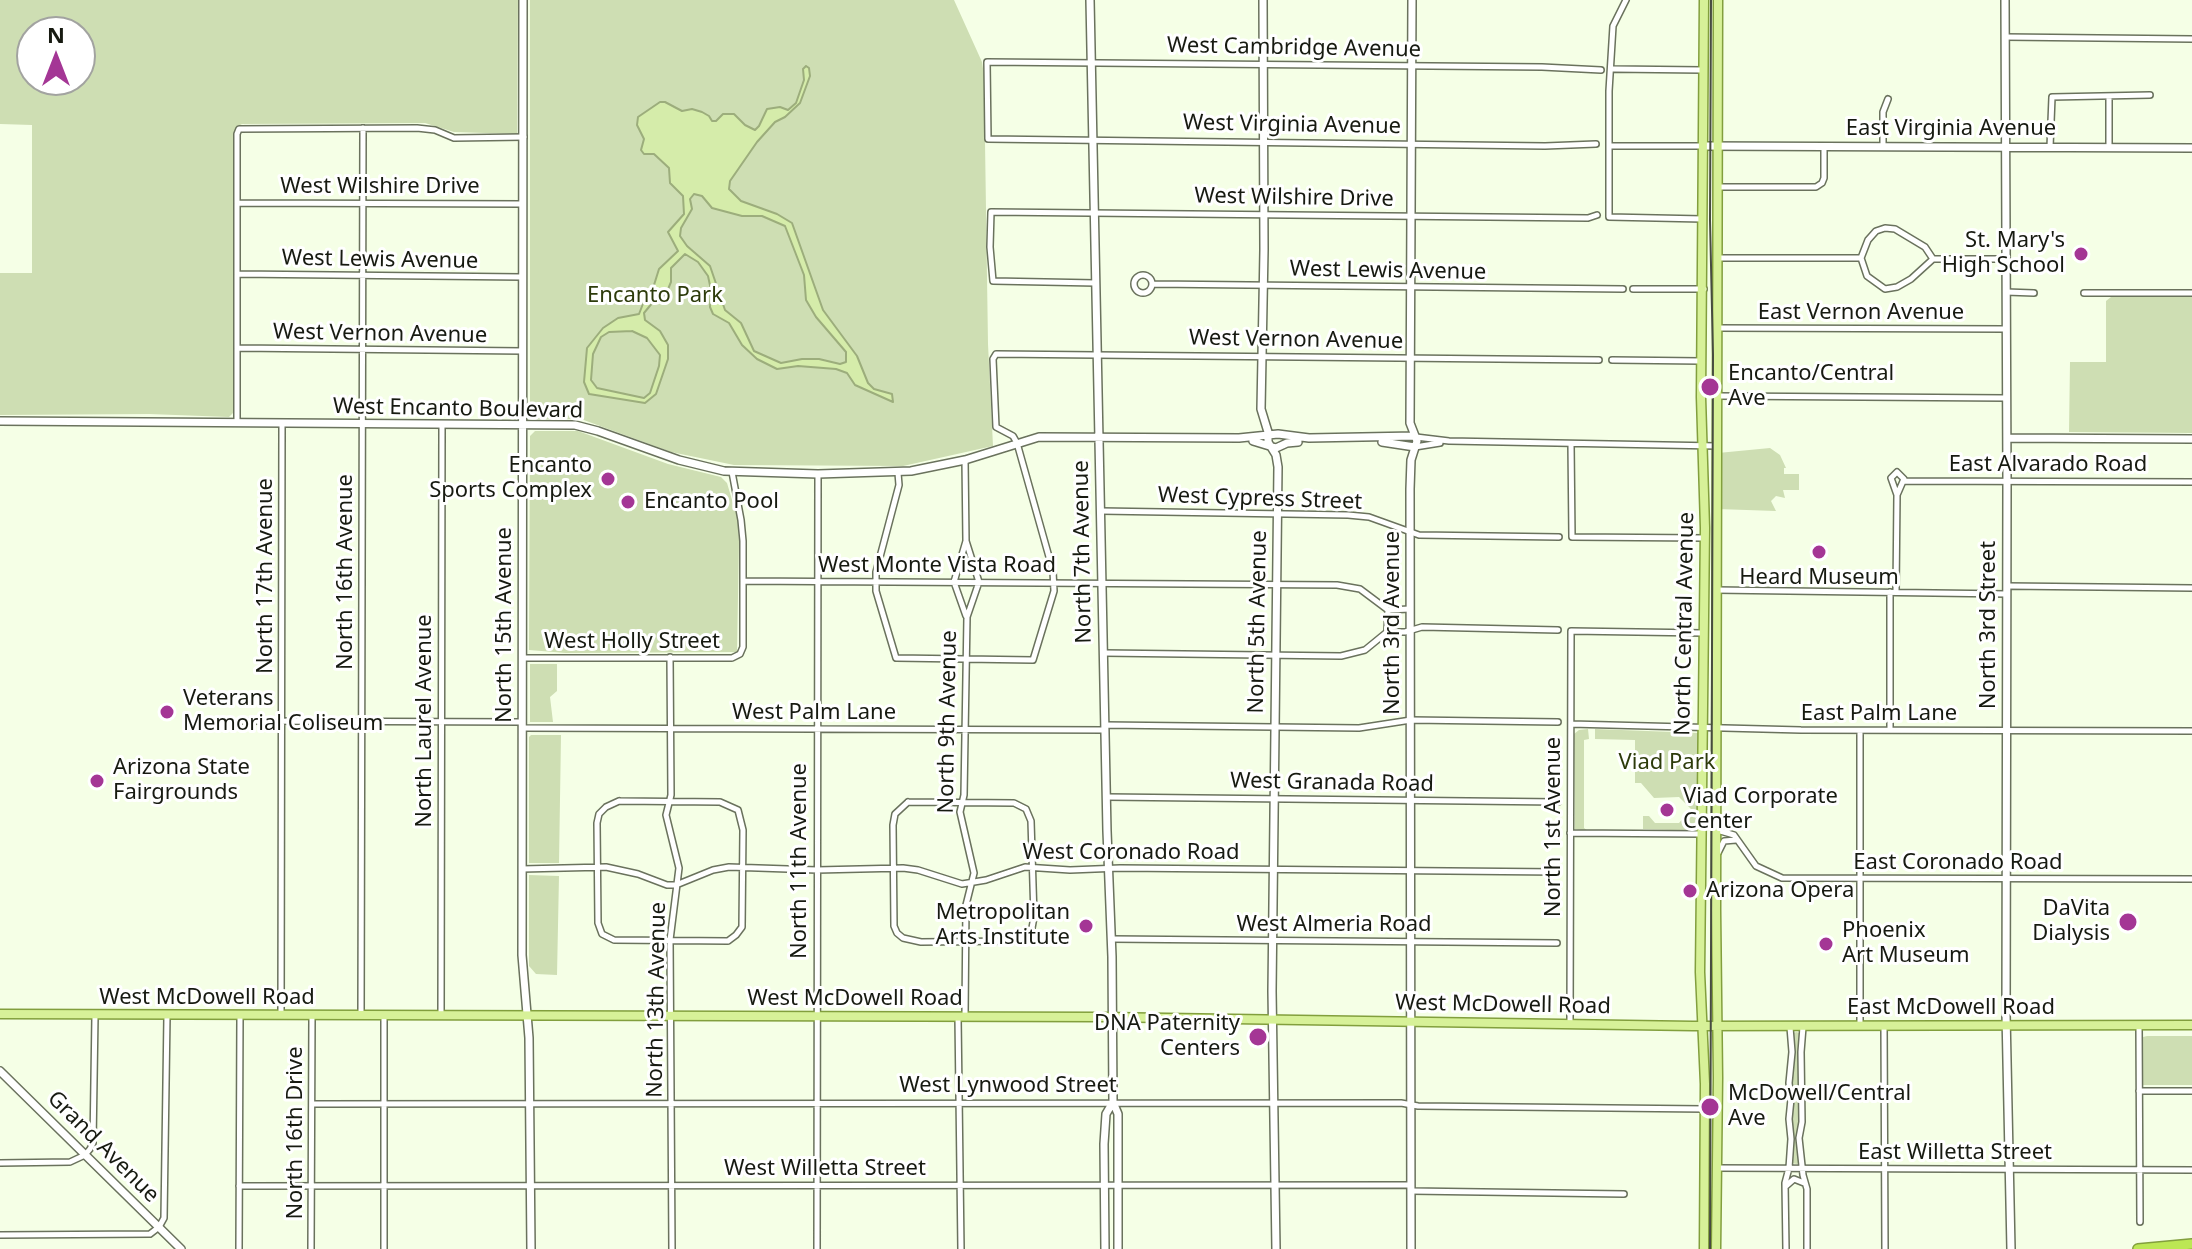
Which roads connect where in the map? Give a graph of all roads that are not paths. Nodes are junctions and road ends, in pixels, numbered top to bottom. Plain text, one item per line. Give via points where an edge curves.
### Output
1 (523, 0) edge
2 (1090, 0) edge
3 (1263, 0) edge
4 (1412, 0) edge
5 (1626, 0) edge
6 (1704, 0) edge
7 (1718, 0) edge
8 (2005, 0) edge
9 (2005, 37) junction
10 (2192, 39) edge
11 (1092, 62) junction
12 (1263, 64) junction
13 (1412, 65) junction
14 (1613, 69) junction
15 (1601, 70) dead end
16 (1702, 70) junction
17 (2150, 95) dead end
18 (2109, 96) junction
19 (1888, 99) dead end
20 (363, 128) junction
21 (524, 137) junction
22 (988, 139) joint
23 (1093, 140) junction
24 (1264, 143) junction
25 (1412, 144) junction
26 (1596, 144) dead end
27 (1610, 146) junction
28 (1709, 146) junction
29 (1824, 147) junction
30 (1883, 147) junction
31 (2005, 147) junction
32 (2050, 147) junction
33 (2109, 148) junction
34 (2192, 148) edge
35 (1717, 187) junction
36 (237, 203) junction
37 (362, 203) junction
38 (523, 204) junction
39 (1094, 212) junction
40 (1264, 214) junction
41 (1597, 215) dead end
42 (1412, 216) junction
43 (1703, 219) junction
44 (1717, 258) junction
45 (1861, 258) junction
46 (1933, 259) junction
47 (2005, 259) junction
48 (237, 274) junction
49 (362, 275) junction
50 (523, 277) junction
51 (1096, 283) junction
52 (1154, 284) dead end
53 (1264, 285) junction
54 (1412, 287) junction
55 (1623, 289) dead end
56 (1633, 289) dead end
57 (1704, 289) junction
58 (2005, 292) junction
59 (2034, 293) dead end
60 (2084, 293) dead end
61 (2192, 293) edge
62 (1717, 328) junction
63 (2005, 329) junction
64 (237, 348) junction
65 (362, 349) junction
66 (523, 351) junction
67 (1098, 354) junction
68 (1263, 356) junction
69 (1411, 358) junction
70 (1599, 360) dead end
71 (1612, 360) dead end
72 (1702, 361) junction
73 (1718, 396) junction
74 (2006, 398) junction
75 (1264, 420) junction
76 (0, 421) edge
77 (237, 423) junction
78 (282, 424) junction
79 (362, 424) junction
80 (442, 425) junction
81 (523, 426) junction
82 (1268, 436) junction
83 (1415, 436) junction
84 (1099, 437) junction
85 (1254, 437) junction
86 (1239, 438) junction
87 (2007, 438) junction
88 (2192, 439) edge
89 (1449, 441) junction
90 (1017, 443) junction
91 (1571, 444) junction
92 (1270, 446) junction
93 (1703, 446) junction
94 (1718, 446) junction
95 (1415, 447) junction
96 (965, 460) junction
97 (732, 472) junction
98 (898, 473) junction
99 (818, 474) junction
100 (1903, 481) junction
101 (2007, 481) junction
102 (2192, 482) edge
103 (1897, 495) junction
104 (1101, 511) junction
105 (1277, 514) junction
106 (1411, 532) junction
107 (1559, 537) dead end
108 (1705, 538) junction
109 (966, 541) junction
110 (743, 581) junction
111 (817, 581) junction
112 (876, 582) junction
113 (954, 582) junction
114 (979, 582) junction
115 (1054, 582) junction
116 (1102, 582) junction
117 (1276, 585) junction
118 (2192, 588) edge
119 (1716, 590) junction
120 (2007, 590) junction
121 (1893, 592) junction
122 (1411, 609) junction
123 (1388, 610) junction
124 (967, 617) junction
125 (1412, 630) junction
126 (1558, 630) dead end
127 (1387, 632) junction
128 (1704, 633) junction
129 (1104, 653) junction
130 (1275, 655) junction
131 (670, 657) junction
132 (523, 658) junction
133 (966, 661) junction
134 (1411, 720) junction
135 (241, 721) dead end
136 (282, 721) junction
137 (361, 721) junction
138 (441, 722) junction
139 (1558, 722) dead end
140 (1571, 724) junction
141 (523, 725) junction
142 (1105, 727) junction
143 (1274, 727) junction
144 (1710, 727) junction
145 (670, 729) junction
146 (817, 729) junction
147 (965, 730) junction
148 (1860, 730) junction
149 (1890, 730) junction
150 (2007, 731) junction
151 (2192, 731) edge
152 (1702, 777) junction
153 (1106, 797) junction
154 (1274, 798) junction
155 (1411, 800) junction
156 (668, 802) junction
157 (1558, 802) dead end
158 (963, 803) junction
159 (1716, 830) junction
160 (1570, 833) junction
161 (1702, 834) junction
162 (1739, 841) junction
163 (1716, 861) junction
164 (597, 868) junction
165 (742, 868) junction
166 (1033, 868) junction
167 (522, 869) junction
168 (893, 869) junction
169 (1108, 869) junction
170 (1274, 869) junction
171 (817, 870) junction
172 (1410, 872) junction
173 (1558, 872) dead end
174 (1860, 878) junction
175 (2007, 879) junction
176 (2192, 879) edge
177 (972, 883) junction
178 (676, 885) junction
179 (1112, 939) junction
180 (670, 940) junction
181 (964, 940) junction
182 (1273, 941) junction
183 (1410, 943) junction
184 (1557, 943) dead end
185 (0, 1014) edge
186 (95, 1016) junction
187 (167, 1016) junction
188 (240, 1016) junction
189 (281, 1016) junction
190 (312, 1016) junction
191 (361, 1016) junction
192 (384, 1016) junction
193 (670, 1016) junction
194 (441, 1017) junction
195 (528, 1017) junction
196 (816, 1017) junction
197 (961, 1017) junction
198 (1113, 1017) junction
199 (1273, 1020) junction
200 (1410, 1021) junction
201 (1570, 1023) junction
202 (2192, 1025) edge
203 (1710, 1026) junction
204 (1790, 1026) junction
205 (1803, 1026) junction
206 (1860, 1026) junction
207 (1884, 1026) junction
208 (2008, 1026) junction
209 (2139, 1026) junction
210 (0, 1071) edge
211 (2139, 1091) junction
212 (2192, 1091) edge
213 (672, 1102) junction
214 (960, 1102) junction
215 (1113, 1102) junction
216 (1274, 1102) junction
217 (530, 1103) junction
218 (817, 1103) junction
219 (312, 1104) junction
220 (384, 1104) junction
221 (1411, 1105) junction
222 (1705, 1109) junction
223 (85, 1155) junction
224 (0, 1163) edge
225 (1717, 1168) junction
226 (1789, 1168) junction
227 (1803, 1168) junction
228 (1884, 1168) junction
229 (2011, 1169) junction
230 (2139, 1170) junction
231 (2192, 1170) edge
232 (1103, 1183) junction
233 (1805, 1183) junction
234 (961, 1184) junction
235 (1117, 1184) junction
236 (1274, 1184) junction
237 (817, 1185) junction
238 (239, 1186) junction
239 (312, 1186) junction
240 (384, 1186) junction
241 (531, 1186) junction
242 (671, 1186) junction
243 (1410, 1188) junction
244 (1785, 1189) junction
245 (1624, 1194) dead end
246 (2140, 1222) dead end
247 (159, 1227) junction
248 (0, 1235) edge
249 (2192, 1244) edge
250 (181, 1249) edge
251 (239, 1249) edge
252 (311, 1249) edge
253 (384, 1249) edge
254 (531, 1249) edge
255 (672, 1249) edge
256 (817, 1249) edge
257 (961, 1249) edge
258 (1105, 1249) edge
259 (1118, 1249) edge
260 (1276, 1249) edge
261 (1411, 1249) edge
262 (1704, 1249) edge
263 (1716, 1249) edge
264 (1786, 1249) edge
265 (1807, 1249) edge
266 (1885, 1249) edge
267 (2011, 1249) edge
268 (2138, 1249) edge

1 - 21 street, North 15th Avenue
2 - 11 street, North 7th Avenue
3 - 12 street, North 5th Avenue
4 - 13 street, North 3rd Avenue
5 - 14 street via 1613,26
6 - 16 main road, North Central Avenue
7 - 28 main road, North Central Avenue
8 - 9 street, North 3rd Street
9 - 10 street
9 - 31 street, North 3rd Street
11 - 12 street, West Cambridge Avenue
11 - 22 street, West Cambridge Avenue via 987,62
11 - 23 street, North 7th Avenue
12 - 13 street, West Cambridge Avenue
12 - 24 street, North 5th Avenue
13 - 15 street, West Cambridge Avenue
13 - 25 street, North 3rd Avenue
14 - 16 street
14 - 27 street
16 - 28 main road, North Central Avenue
17 - 18 street
18 - 32 street via 2052,97
18 - 33 street
19 - 30 street
20 - 21 street via 428,128 454,138
20 - 36 street via 239,129
20 - 37 street, North 16th Avenue
21 - 38 street, North 15th Avenue
22 - 23 street, West Virginia Avenue
23 - 24 street, West Virginia Avenue
23 - 39 street, North 7th Avenue
24 - 25 street, West Virginia Avenue
24 - 40 street, North 5th Avenue
25 - 26 street, West Virginia Avenue
25 - 42 street, North 3rd Avenue
27 - 28 street
27 - 43 street via 1609,217
28 - 29 street, East Virginia Avenue
28 - 35 main road, North Central Avenue
28 - 43 main road, North Central Avenue
29 - 30 street, East Virginia Avenue
29 - 35 street via 1824,178 1816,187
30 - 31 street, East Virginia Avenue
31 - 32 street, East Virginia Avenue
31 - 47 street, North 3rd Street
32 - 33 street, East Virginia Avenue
33 - 34 street, East Virginia Avenue
35 - 44 main road, North Central Avenue
36 - 37 street, West Wilshire Drive
36 - 48 street
37 - 38 street, West Wilshire Drive
37 - 49 street, North 16th Avenue
38 - 50 street, North 15th Avenue
39 - 40 street, West Wilshire Drive
39 - 51 street, North 7th Avenue
39 - 51 street, West Wilshire Drive via 991,212 990,247 993,281
40 - 42 street, West Wilshire Drive
40 - 53 street, North 5th Avenue
41 - 42 street, West Wilshire Drive
42 - 54 street, North 3rd Avenue
43 - 57 main road, North Central Avenue
44 - 45 street
44 - 62 main road, North Central Avenue
45 - 46 street via 1867,276 1885,289 1911,279
45 - 46 street via 1868,240 1885,228 1925,247
46 - 47 street
47 - 58 street, North 3rd Street
48 - 49 street, West Lewis Avenue
48 - 64 street
49 - 50 street, West Lewis Avenue
49 - 65 street, North 16th Avenue
50 - 66 street, North 15th Avenue
51 - 67 street, North 7th Avenue
52 - 53 street, West Lewis Avenue
53 - 54 street, West Lewis Avenue
53 - 68 street, North 5th Avenue
54 - 55 street, West Lewis Avenue
54 - 69 street, North 3rd Avenue
56 - 57 street
57 - 72 main road, North Central Avenue
58 - 59 street
58 - 63 street, North 3rd Street
60 - 61 street
62 - 63 street, East Vernon Avenue
62 - 73 main road, North Central Avenue
63 - 74 street, North 3rd Street
64 - 65 street, West Vernon Avenue
64 - 77 street
65 - 66 street, West Vernon Avenue
65 - 79 street, North 16th Avenue
66 - 81 street, North 15th Avenue
67 - 68 street, West Vernon Avenue
67 - 84 street, North 7th Avenue
67 - 90 street, West Vernon Avenue via 993,356 995,426
68 - 69 street, West Vernon Avenue
68 - 75 street, North 5th Avenue
69 - 70 street, West Vernon Avenue
69 - 83 street, North 3rd Avenue via 1410,423
71 - 72 street
72 - 93 main road, North Central Avenue
73 - 74 street
73 - 94 main road, North Central Avenue
74 - 87 street, North 3rd Street
75 - 82 street, North 5th Avenue
75 - 85 street
76 - 77 street, West Encanto Boulevard
77 - 78 street, West Encanto Boulevard
78 - 79 street, West Encanto Boulevard
78 - 136 street, North 17th Avenue
79 - 80 street, West Encanto Boulevard
79 - 137 street, North 16th Avenue
80 - 81 street, West Encanto Boulevard
80 - 138 street, North Laurel Avenue
81 - 97 street, West Encanto Boulevard via 581,426
81 - 132 street, North 15th Avenue
82 - 83 street, West Encanto Boulevard
82 - 85 street, West Encanto Boulevard
82 - 92 street, North 5th Avenue
83 - 89 street, West Encanto Boulevard
83 - 95 street, North 3rd Avenue
84 - 86 street, West Encanto Boulevard
84 - 90 street, West Encanto Boulevard via 1039,437
84 - 104 street, North 7th Avenue
85 - 86 street, West Encanto Boulevard
86 - 92 street, West Encanto Boulevard
87 - 88 street
87 - 101 street, North 3rd Street
89 - 91 street, West Encanto Boulevard
89 - 95 street, West Encanto Boulevard
90 - 96 street, West Encanto Boulevard
90 - 115 street
91 - 93 street, West Encanto Boulevard
91 - 108 street via 1572,537
92 - 95 street, West Encanto Boulevard via 1387,442
92 - 105 street, North 5th Avenue via 1278,463
93 - 94 street, West Encanto Boulevard
93 - 108 main road, North Central Avenue
94 - 119 main road, North Central Avenue
95 - 106 street, North 3rd Avenue via 1410,465
96 - 98 street, West Encanto Boulevard
96 - 109 street
97 - 99 street, West Encanto Boulevard
97 - 110 street via 741,520
98 - 99 street, West Encanto Boulevard
98 - 112 street
99 - 111 street, North 11th Avenue
100 - 101 street, East Alvarado Road
100 - 103 street
100 - 103 street via 1900,473 1891,478
101 - 102 street, East Alvarado Road
101 - 120 street, North 3rd Street
103 - 121 street
104 - 105 street, West Cypress Street
104 - 116 street, North 7th Avenue
105 - 106 street, West Cypress Street via 1369,517
105 - 117 street, North 5th Avenue
106 - 107 street, West Cypress Street
106 - 122 street, North 3rd Avenue
108 - 128 main road, North Central Avenue
109 - 113 street
109 - 114 street
110 - 111 street, West Monte Vista Road
110 - 131 street, West Holly Street via 740,654
111 - 112 street, West Monte Vista Road
111 - 146 street, North 11th Avenue
112 - 113 street, West Monte Vista Road
112 - 133 street via 896,658
113 - 114 street, West Monte Vista Road
113 - 124 street, North 9th Avenue
114 - 115 street, West Monte Vista Road
114 - 124 street, North 9th Avenue
115 - 116 street, West Monte Vista Road
115 - 133 street via 1033,660
116 - 117 street, West Monte Vista Road
116 - 129 street, North 7th Avenue
117 - 123 street, West Monte Vista Road via 1348,586 1373,596
117 - 130 street, North 5th Avenue
118 - 120 street
119 - 121 street
119 - 144 main road, North Central Avenue
120 - 121 street
120 - 150 street, North 3rd Street
121 - 149 street
122 - 123 street
122 - 125 street, North 3rd Avenue
123 - 127 street
124 - 133 street, North 9th Avenue
125 - 126 street
125 - 127 street
125 - 134 street, North 3rd Avenue
127 - 130 street via 1353,654
128 - 140 street, North 1st Avenue via 1571,631
128 - 144 main road, North Central Avenue
129 - 130 street
129 - 142 street, North 7th Avenue
130 - 143 street, North 5th Avenue
131 - 132 street, West Holly Street
131 - 145 street, North 13th Avenue
132 - 141 street, North 15th Avenue
133 - 147 street, North 9th Avenue
134 - 139 street, West Palm Lane
134 - 143 street, West Palm Lane via 1373,728
134 - 155 street, North 3rd Avenue
135 - 136 street, West Palm Lane
136 - 137 street, West Palm Lane
136 - 189 street, North 17th Avenue
137 - 138 street, West Palm Lane
137 - 191 street, North 16th Avenue
138 - 141 street, West Palm Lane
138 - 194 street, North Laurel Avenue
140 - 144 street
140 - 160 street, North 1st Avenue
141 - 145 street, West Palm Lane
141 - 167 street, North 15th Avenue
142 - 143 street, West Palm Lane
142 - 147 street, West Palm Lane
142 - 153 street, North 7th Avenue
143 - 154 street, North 5th Avenue
144 - 148 street, East Palm Lane
144 - 152 main road, North Central Avenue
144 - 159 main road, North Central Avenue
145 - 146 street, West Palm Lane
145 - 156 street, North 13th Avenue
146 - 147 street, West Palm Lane
146 - 171 street, North 11th Avenue
147 - 158 street, North 9th Avenue
148 - 149 street, East Palm Lane
148 - 174 street
149 - 150 street, East Palm Lane
150 - 151 street, East Palm Lane
150 - 175 street, North 3rd Street
152 - 159 main road via 1705,820
152 - 161 main road, North Central Avenue
153 - 154 street, West Granada Road
153 - 169 street, North 7th Avenue
154 - 155 street, West Granada Road
154 - 170 street, North 5th Avenue
155 - 157 street, West Granada Road
155 - 172 street, North 3rd Avenue
156 - 164 street via 619,801 606,807 597,823
156 - 165 street via 720,802 738,810
156 - 178 street, North 13th Avenue via 666,815 679,868
158 - 166 street via 1014,803 1026,809
158 - 168 street via 901,806 893,825
158 - 177 street, North 9th Avenue via 960,815 973,862
159 - 162 street, East Coronado Road
159 - 163 main road, North Central Avenue
160 - 161 street
160 - 201 street, North 1st Avenue
161 - 203 main road, North Central Avenue via 1700,961
162 - 163 street via 1724,841
162 - 174 street, East Coronado Road via 1756,866 1773,876
163 - 203 main road, North Central Avenue
164 - 167 street
164 - 178 street
164 - 180 street via 602,934 614,940
165 - 171 street
165 - 178 street via 713,870
165 - 180 street via 742,927 736,935 728,941
166 - 169 street, West Coronado Road
166 - 177 street, West Coronado Road
166 - 181 street via 1034,923 1025,937
167 - 195 street, North 15th Avenue
168 - 171 street
168 - 177 street
168 - 181 street via 897,933 921,942
169 - 170 street, West Coronado Road
169 - 179 street, North 7th Avenue
170 - 172 street, West Coronado Road
170 - 182 street, North 5th Avenue
171 - 196 street, North 11th Avenue
172 - 173 street, West Coronado Road
172 - 183 street, North 3rd Avenue
174 - 175 street, East Coronado Road
174 - 206 street
175 - 176 street, East Coronado Road
175 - 208 street, North 3rd Street
177 - 181 street, North 9th Avenue
178 - 180 street, North 13th Avenue
179 - 182 street, West Almeria Road
179 - 198 street, North 7th Avenue
180 - 193 street, North 13th Avenue
181 - 197 street, North 9th Avenue
182 - 183 street, West Almeria Road
182 - 199 street, North 5th Avenue
183 - 184 street, West Almeria Road
183 - 200 street, North 3rd Avenue
185 - 186 main road, West McDowell Road
186 - 187 main road, West McDowell Road
186 - 223 street via 93,1143
187 - 188 main road, West McDowell Road
187 - 247 street via 164,1218
188 - 189 main road, West McDowell Road
188 - 238 street
189 - 190 main road, West McDowell Road
190 - 191 main road, West McDowell Road
190 - 219 street, North 16th Drive
191 - 192 main road, West McDowell Road
192 - 194 main road, West McDowell Road
192 - 220 street
193 - 195 main road, West McDowell Road
193 - 196 main road, West McDowell Road
193 - 213 street, North 13th Avenue
194 - 195 main road, West McDowell Road
195 - 217 street, North 15th Avenue
196 - 197 main road, West McDowell Road
196 - 218 street, North 11th Avenue
197 - 198 main road, West McDowell Road
197 - 214 street, North 9th Avenue
198 - 199 main road, West McDowell Road
198 - 215 street, North 7th Avenue
199 - 200 main road, West McDowell Road
199 - 216 street, North 5th Avenue
200 - 201 main road, West McDowell Road
200 - 221 street, North 3rd Avenue
201 - 203 main road, West McDowell Road
202 - 209 main road, East McDowell Road
203 - 204 main road, East McDowell Road
203 - 222 main road, North Central Avenue
203 - 225 main road, North Central Avenue
204 - 205 main road, East McDowell Road
204 - 226 street
205 - 206 main road, East McDowell Road
205 - 227 street
206 - 207 main road, East McDowell Road
207 - 208 main road, East McDowell Road
207 - 228 street
208 - 209 main road, East McDowell Road
208 - 229 street, North 3rd Street
209 - 211 street
210 - 223 street, Grand Avenue
211 - 212 street
211 - 230 street
213 - 217 street, West Lynwood Street
213 - 218 street, West Lynwood Street
213 - 242 street, North 13th Avenue
214 - 215 street, West Lynwood Street
214 - 218 street, West Lynwood Street
214 - 234 street, North 9th Avenue
215 - 216 street, West Lynwood Street
215 - 232 street, North 7th Avenue via 1106,1114
215 - 235 street, North 7th Avenue via 1118,1114
216 - 221 street, West Lynwood Street
216 - 236 street, North 5th Avenue
217 - 220 street, West Lynwood Street
217 - 241 street, North 15th Avenue
218 - 237 street, North 11th Avenue
219 - 220 street, West Lynwood Street
219 - 239 street, North 16th Drive
220 - 240 street
221 - 222 street, West Lynwood Street
221 - 243 street, North 3rd Avenue
222 - 262 main road, North Central Avenue
223 - 224 street via 70,1162
223 - 247 street, Grand Avenue
225 - 226 street, East Willetta Street
225 - 263 main road, North Central Avenue
226 - 227 street, East Willetta Street
226 - 244 street
227 - 228 street, East Willetta Street
227 - 233 street
228 - 229 street, East Willetta Street
228 - 266 street
229 - 230 street, East Willetta Street
229 - 267 street, North 3rd Street
230 - 231 street, East Willetta Street
230 - 246 street
232 - 234 street, West Willetta Street
232 - 235 street, West Willetta Street
232 - 258 street, North 7th Avenue
233 - 244 street via 1794,1179
233 - 265 street
234 - 237 street, West Willetta Street
234 - 257 street, North 9th Avenue
235 - 236 street, West Willetta Street
235 - 259 street, North 7th Avenue
236 - 243 street, West Willetta Street
236 - 260 street, North 5th Avenue
237 - 242 street, West Willetta Street
237 - 256 street, North 11th Avenue
238 - 239 street, West Willetta Street
238 - 251 street
239 - 240 street, West Willetta Street
239 - 252 street, North 16th Drive
240 - 241 street, West Willetta Street
240 - 253 street
241 - 242 street, West Willetta Street
241 - 254 street, North 15th Avenue
242 - 255 street, North 13th Avenue
243 - 245 street, West Willetta Street
243 - 261 street, North 3rd Avenue
244 - 264 street
247 - 248 street via 150,1234
247 - 250 street, Grand Avenue
249 - 268 highway

